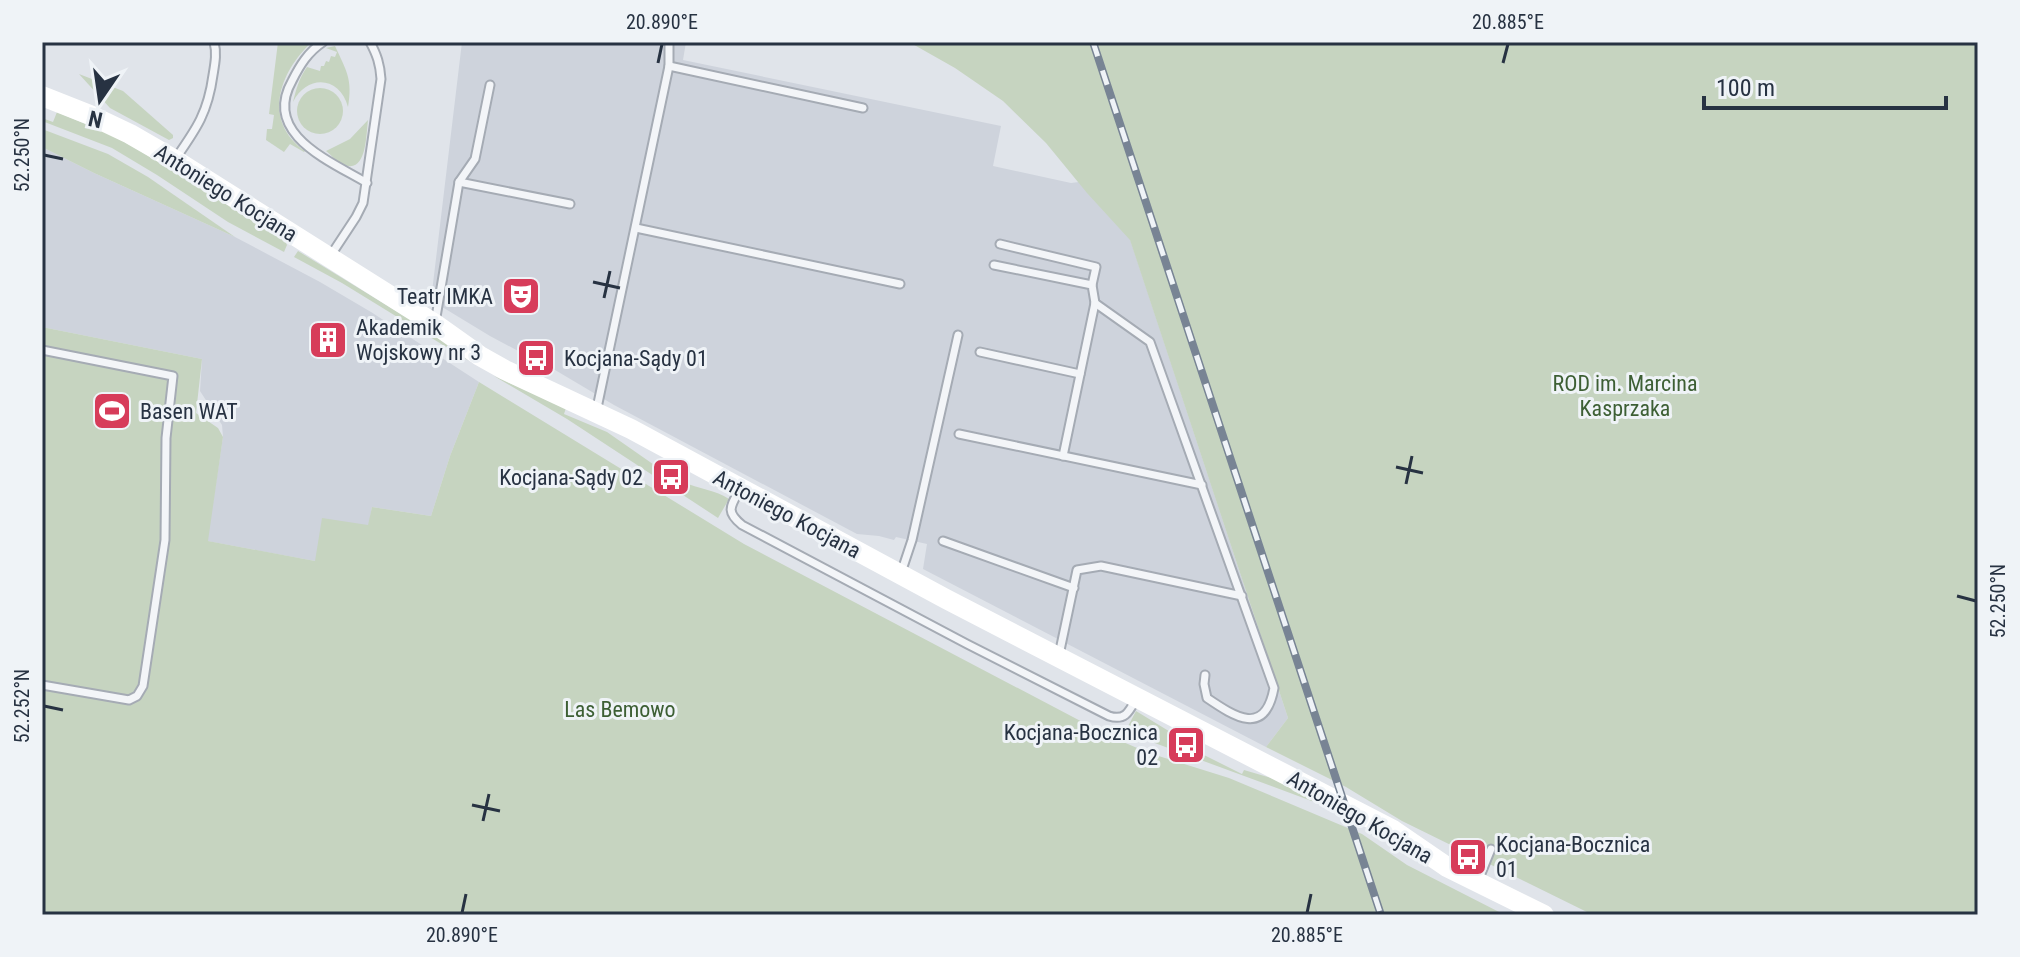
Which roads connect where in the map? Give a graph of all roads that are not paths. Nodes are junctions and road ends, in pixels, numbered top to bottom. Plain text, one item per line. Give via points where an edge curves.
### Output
1 (214, 42) edge
2 (323, 42) edge
3 (370, 42) edge
4 (669, 42) edge
5 (669, 66) junction
6 (490, 85) dead end
7 (42, 96) edge
8 (863, 108) dead end
9 (175, 160) junction
10 (459, 182) junction
11 (367, 183) junction
12 (570, 204) dead end
13 (636, 228) junction
14 (1000, 244) dead end
15 (329, 258) junction
16 (994, 265) dead end
17 (900, 284) dead end
18 (1092, 285) junction
19 (1095, 303) junction
20 (435, 324) junction
21 (958, 335) dead end
22 (42, 350) edge
23 (980, 352) dead end
24 (1080, 374) junction
25 (596, 412) junction
26 (959, 434) dead end
27 (1063, 456) junction
28 (1202, 485) junction
29 (740, 489) junction
30 (943, 541) dead end
31 (899, 574) junction
32 (1074, 588) junction
33 (1242, 596) junction
34 (1059, 657) junction
35 (1205, 675) dead end
36 (42, 685) edge
37 (1137, 697) junction
38 (1491, 849) dead end
39 (1477, 883) junction
40 (1544, 915) edge

1 - 9 lane via 209,100
2 - 11 lane via 288,86 284,117 301,140
3 - 11 lane via 381,79
4 - 5 lane
5 - 8 lane
5 - 13 lane
6 - 10 lane via 475,159
7 - 9 street, Antoniego Kocjana
9 - 15 street, Antoniego Kocjana
10 - 12 lane
10 - 20 lane
11 - 15 lane via 356,217
13 - 17 lane
13 - 25 lane
14 - 18 lane via 1096,267
15 - 20 street, Antoniego Kocjana
16 - 18 lane
18 - 19 lane
19 - 24 lane
19 - 28 lane via 1150,342
20 - 25 street, Antoniego Kocjana via 505,370
21 - 31 lane via 912,540
22 - 36 lane via 173,376 165,540 143,686 129,700
23 - 24 lane
24 - 27 lane
25 - 29 street, Antoniego Kocjana
26 - 27 lane
27 - 28 lane
28 - 33 lane
29 - 31 street, Antoniego Kocjana
29 - 37 lane via 731,512 742,525 967,644 1117,719 1128,713
30 - 32 lane
31 - 34 street, Antoniego Kocjana
32 - 33 lane via 1077,570 1101,566
32 - 34 lane
33 - 35 lane via 1274,688 1271,702 1256,718 1233,716 1207,698
34 - 37 street, Antoniego Kocjana
37 - 39 street, Antoniego Kocjana via 1393,830
38 - 39 lane
39 - 40 street, Antoniego Kocjana

